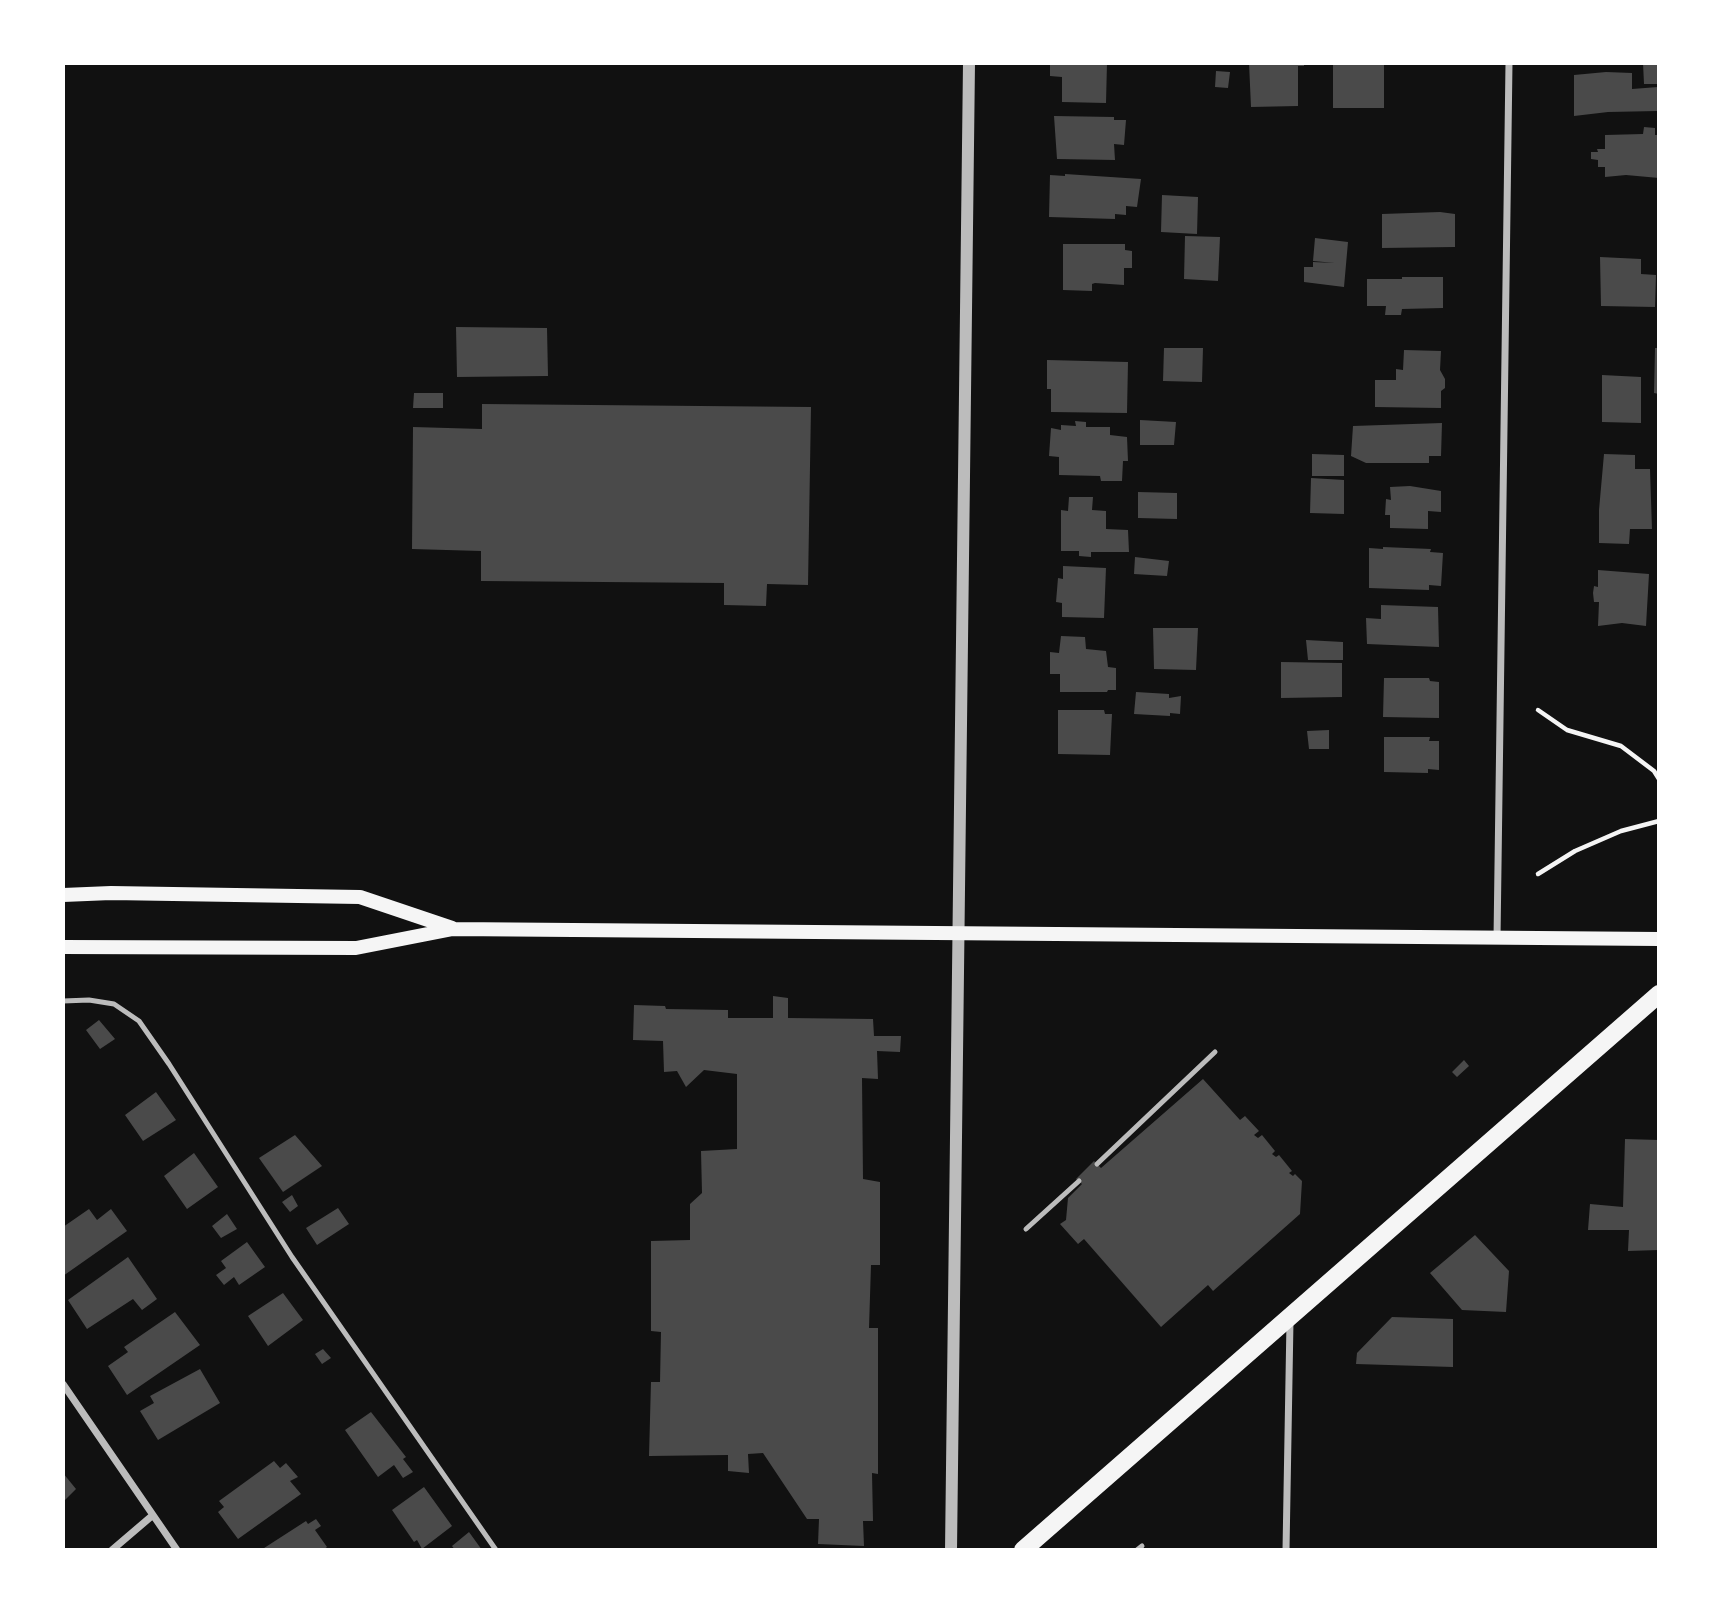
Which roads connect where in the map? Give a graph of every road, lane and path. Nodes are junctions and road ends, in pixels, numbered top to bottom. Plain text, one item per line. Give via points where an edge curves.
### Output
1 (969, 63) edge
2 (1509, 63) edge
3 (1538, 710) dead end
4 (1659, 779) edge
5 (1659, 821) edge
6 (1538, 874) dead end
7 (63, 895) edge
8 (453, 929) junction
9 (958, 933) junction
10 (1497, 938) junction
11 (1659, 939) edge
12 (63, 947) edge
13 (1659, 994) edge
14 (63, 1001) edge
15 (1215, 1052) dead end
16 (1097, 1164) dead end
17 (1079, 1181) dead end
18 (1026, 1229) dead end
19 (1290, 1317) junction
20 (63, 1384) edge
21 (153, 1515) junction
22 (112, 1550) edge
23 (177, 1550) edge
24 (496, 1550) edge
25 (951, 1550) edge
26 (1023, 1550) edge
27 (1286, 1550) edge

1 - 9 street
2 - 10 street
3 - 4 path via 1567,730 1621,746
5 - 6 path via 1575,851
7 - 8 main road via 360,897
8 - 9 main road
8 - 12 main road via 356,948
9 - 10 main road
9 - 25 street
10 - 11 main road
13 - 19 main road
14 - 24 lane via 114,1004 139,1021 292,1257
15 - 16 lane
17 - 18 lane
19 - 26 main road
19 - 27 street
20 - 21 street
21 - 22 street
21 - 23 street

